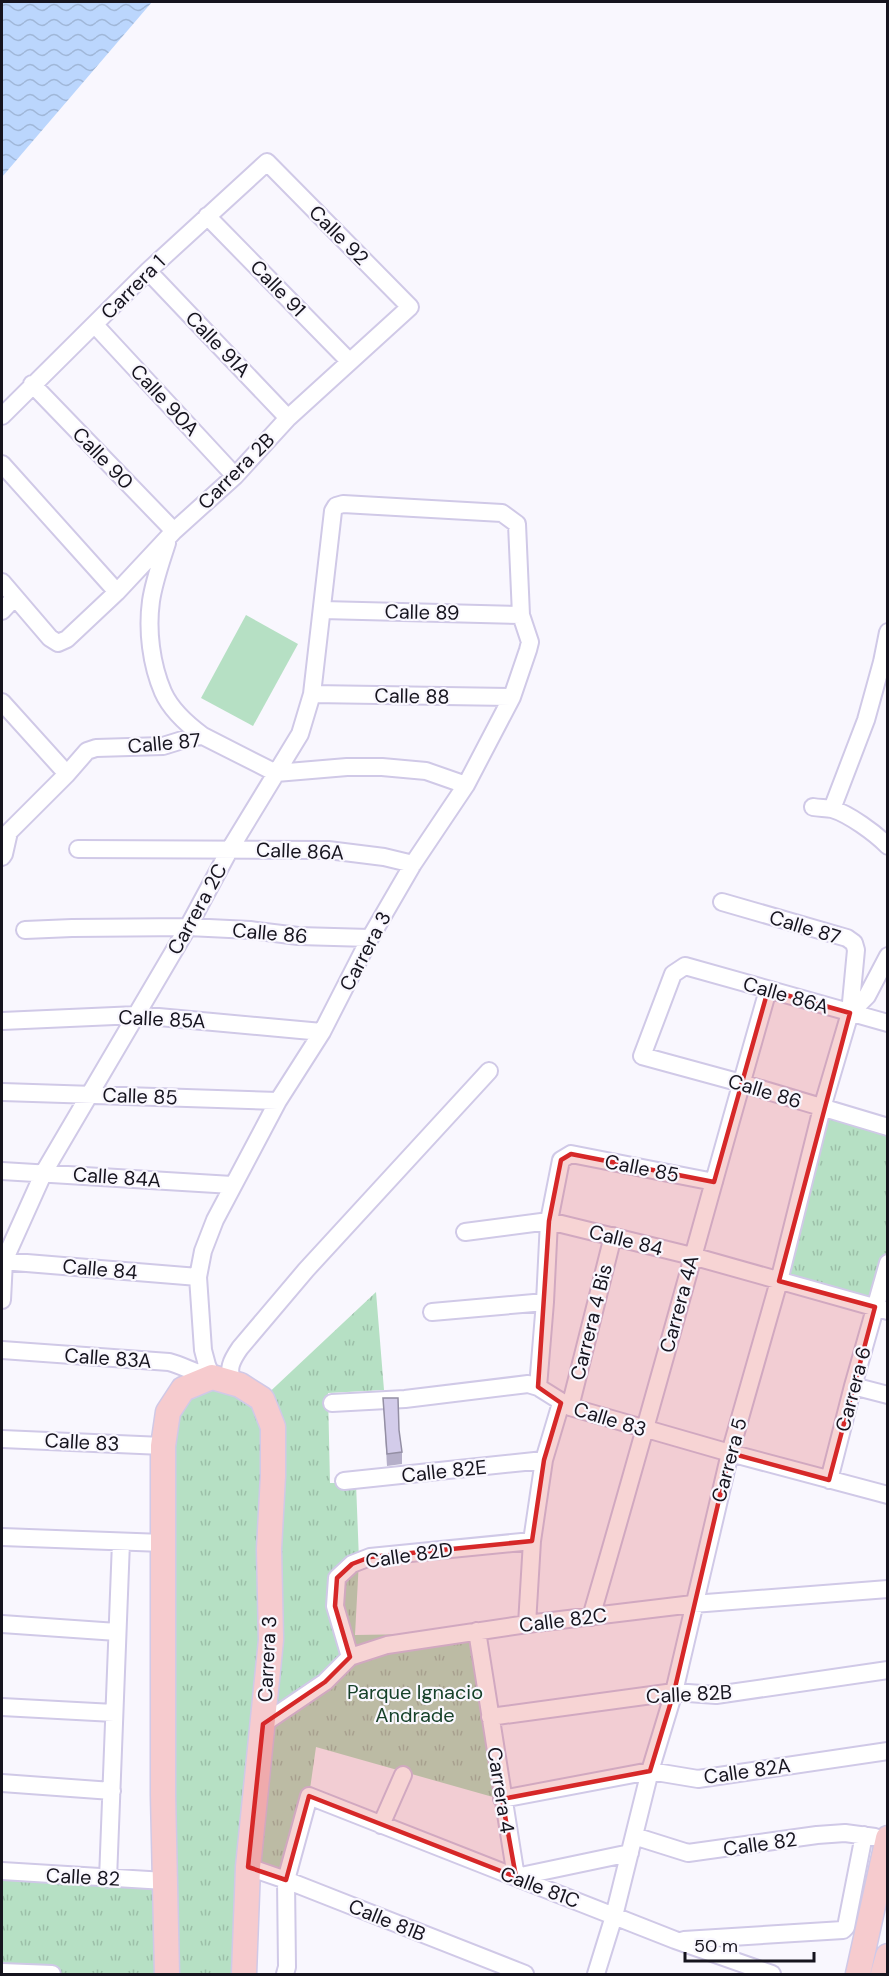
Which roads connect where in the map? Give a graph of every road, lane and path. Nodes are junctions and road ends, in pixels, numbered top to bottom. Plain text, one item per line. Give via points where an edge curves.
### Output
1 (267, 162) joint
2 (207, 216) junction
3 (148, 271) junction
4 (410, 307) joint
5 (95, 325) junction
6 (349, 361) junction
7 (32, 384) junction
8 (2, 416) edge
9 (288, 418) junction
10 (2, 464) edge
11 (235, 476) junction
12 (343, 504) joint
13 (172, 534) junction
14 (2, 582) edge
15 (117, 592) junction
16 (15, 597) junction
17 (323, 610) junction
18 (2, 611) edge
19 (521, 615) junction
20 (888, 632) edge
21 (312, 694) junction
22 (512, 697) junction
23 (2, 702) edge
24 (203, 736) junction
25 (276, 773) junction
26 (67, 774) junction
27 (466, 785) junction
28 (813, 807) dead end
29 (832, 809) junction
30 (5, 829) edge
31 (887, 845) edge
32 (78, 849) dead end
33 (230, 849) junction
34 (2, 857) edge
35 (413, 864) junction
36 (722, 902) dead end
37 (188, 927) junction
38 (25, 930) dead end
39 (370, 939) junction
40 (888, 956) edge
41 (768, 990) junction
42 (850, 1013) junction
43 (137, 1015) junction
44 (2, 1021) edge
45 (888, 1023) edge
46 (322, 1032) junction
47 (642, 1056) joint
48 (489, 1071) dead end
49 (741, 1083) junction
50 (2, 1092) edge
51 (90, 1095) junction
52 (278, 1101) junction
53 (822, 1108) junction
54 (888, 1127) edge
55 (2, 1171) edge
56 (44, 1172) junction
57 (714, 1182) junction
58 (232, 1185) junction
59 (549, 1221) junction
60 (465, 1232) dead end
61 (613, 1236) junction
62 (692, 1256) junction
63 (3, 1261) edge
64 (888, 1263) edge
65 (198, 1277) junction
66 (779, 1281) junction
67 (2, 1300) edge
68 (545, 1302) junction
69 (881, 1309) edge
70 (432, 1312) dead end
71 (2, 1350) edge
72 (222, 1380) junction
73 (853, 1386) junction
74 (538, 1387) junction
75 (888, 1395) edge
76 (332, 1403) dead end
77 (565, 1405) junction
78 (646, 1430) junction
79 (2, 1439) edge
80 (163, 1446) junction
81 (730, 1453) junction
82 (544, 1460) junction
83 (829, 1480) junction
84 (344, 1481) dead end
85 (888, 1495) edge
86 (2, 1537) edge
87 (532, 1541) junction
88 (121, 1542) junction
89 (163, 1543) junction
90 (888, 1589) edge
91 (693, 1604) junction
92 (591, 1617) junction
93 (2, 1624) edge
94 (527, 1624) junction
95 (477, 1631) junction
96 (117, 1632) junction
97 (350, 1657) junction
98 (888, 1670) edge
99 (674, 1692) junction
100 (2, 1707) edge
101 (114, 1713) junction
102 (490, 1717) junction
103 (263, 1724) junction
104 (888, 1751) edge
105 (650, 1770) junction
106 (403, 1774) dead end
107 (2, 1783) edge
108 (111, 1791) junction
109 (502, 1799) junction
110 (381, 1825) junction
111 (880, 1837) edge
112 (632, 1845) junction
113 (248, 1867) junction
114 (2, 1871) edge
115 (516, 1877) junction
116 (108, 1879) junction
117 (286, 1880) junction
118 (165, 1881) junction
119 (614, 1916) junction
120 (675, 1940) junction
121 (888, 1956) edge
122 (286, 1971) edge
123 (2, 1972) edge
124 (52, 1974) edge
125 (166, 1974) edge
126 (244, 1974) edge
127 (302, 1974) edge
128 (525, 1974) edge
129 (596, 1974) edge
130 (772, 1974) edge
131 (858, 1974) edge
132 (883, 1974) edge

1 - 2 street, Carrera 1
1 - 4 street, Calle 92
2 - 3 street, Carrera 1
2 - 6 street, Calle 91
3 - 5 street, Carrera 1
3 - 9 street, Calle 91A
4 - 6 street, Carrera 2B
5 - 7 street, Carrera 1
5 - 11 street, Calle 90A
6 - 9 street, Carrera 2B
7 - 8 street, Carrera 1
7 - 13 street, Calle 90
9 - 11 street, Carrera 2B
10 - 15 street
11 - 13 street, Carrera 2B
12 - 17 street, Carrera 2C via 333,511
12 - 19 street, Carrera 3 via 502,513 517,524
13 - 15 street, Carrera 2B
13 - 24 street via 151,602 152,652 164,693 187,724
14 - 16 street
15 - 16 street, Carrera 2B via 58,643
16 - 18 street
17 - 19 street, Calle 89
17 - 21 street, Carrera 2C
19 - 22 street, Carrera 3 via 530,642
20 - 29 street via 866,720
21 - 22 street, Calle 88
21 - 25 street, Carrera 2C via 300,734
22 - 27 street, Carrera 3
23 - 26 street
24 - 25 street, Calle 87
24 - 26 street, Calle 87 via 164,746 96,748 87,751
25 - 27 street via 382,767 426,771
25 - 33 street, Carrera 2C
26 - 30 street, Calle 87
27 - 35 street, Carrera 3
28 - 29 street
29 - 31 street
30 - 34 street
32 - 33 street, Calle 86A
33 - 35 street, Calle 86A via 328,850
33 - 37 street, Carrera 2C
35 - 39 street, Carrera 3
36 - 42 street, Calle 87 via 854,943
37 - 38 street, Calle 86
37 - 39 street, Calle 86
37 - 43 street, Carrera 2C
39 - 46 street, Carrera 3
40 - 42 street, Carrera 5 via 867,996
41 - 42 street, Calle 86A
41 - 47 street, Calle 86A via 685,966 673,974
41 - 49 street, Carrera 4A
42 - 45 street, Calle 86A
42 - 53 street, Carrera 5
43 - 44 street, Calle 85A
43 - 46 street, Calle 85A
43 - 51 street, Carrera 2C
46 - 52 street, Carrera 3
47 - 49 street, Calle 86
48 - 72 street via 306,1270 240,1348 229,1374
49 - 53 street, Calle 86
49 - 57 street, Carrera 4A
50 - 51 street, Calle 85
51 - 52 street, Calle 85
51 - 56 street, Carrera 2C
52 - 58 street, Carrera 3
53 - 54 street, Calle 86
53 - 66 street, Carrera 5
55 - 56 street, Calle 84A
56 - 58 street, Calle 84A
56 - 63 street, Carrera 2C
57 - 59 street, Calle 85 via 571,1154 561,1160
57 - 62 street, Carrera 4A
58 - 65 street, Carrera 3 via 207,1241
59 - 60 street, Calle 84
59 - 61 street, Calle 84
59 - 68 street
61 - 62 street, Calle 84
61 - 77 street, Carrera 4 Bis
62 - 66 street, Calle 84
62 - 78 street, Carrera 4A
63 - 65 street, Calle 84
63 - 67 street, Carrera 2C
64 - 69 street, Carrera 6
65 - 72 street, Carrera 3 via 203,1350 207,1365
66 - 69 street, Calle 84
66 - 81 street, Carrera 5
68 - 70 street
68 - 74 street
69 - 73 street, Carrera 6
71 - 72 street, Calle 83A via 169,1362
72 - 80 main road via 183,1389 168,1412
72 - 103 main road, Carrera 3 via 240,1385 262,1400 273,1427 271,1640
73 - 75 street
73 - 83 street, Carrera 6
74 - 76 street via 528,1384 405,1400
74 - 77 street, Calle 83
77 - 78 street, Calle 83
77 - 82 street
78 - 81 street, Calle 83
78 - 92 street, Carrera 4A
79 - 80 street, Calle 83
80 - 89 main road
81 - 83 street, Calle 83
81 - 91 street, Carrera 5
82 - 84 street, Calle 82E
82 - 87 street
83 - 85 street, Calle 83
86 - 88 street
87 - 94 street
87 - 97 street, Calle 82D via 370,1557 352,1564 337,1578 335,1606
88 - 89 street
88 - 96 street
89 - 118 main road
90 - 91 street, Calle 82C
91 - 92 street, Calle 82C
91 - 99 street, Carrera 5
92 - 94 street, Calle 82C
93 - 96 street
94 - 95 street, Calle 82C
95 - 97 street, Calle 82C via 387,1645
95 - 102 street, Carrera 4
96 - 101 street
97 - 103 street, Calle 82C via 325,1682
98 - 99 street, Calle 82B via 716,1695
99 - 102 street, Calle 82B
99 - 105 street, Carrera 5
100 - 101 street
101 - 108 street
102 - 109 street, Carrera 4
103 - 113 main road, Carrera 3
104 - 105 street, Calle 82A via 698,1779
105 - 109 street, Calle 82A
105 - 112 street, Carrera 5
106 - 110 street
107 - 108 street
108 - 116 street
109 - 115 street, Carrera 4
110 - 115 street, Calle 81C
110 - 117 street, Calle 81C via 309,1796
111 - 112 street, Calle 82 via 817,1835 688,1853
111 - 120 street via 843,1930
111 - 131 main road
112 - 115 street, Calle 82
112 - 119 street, Carrera 5
113 - 117 street, Calle 81B
113 - 126 main road, Carrera 3
114 - 116 street, Calle 82
115 - 119 street, Calle 81C
116 - 118 street, Calle 82
117 - 122 street
117 - 128 street, Calle 81B
118 - 125 main road
119 - 120 street, Calle 81C
119 - 129 street, Carrera 5
120 - 130 street, Calle 81C
121 - 132 main road
122 - 127 street
123 - 124 street

